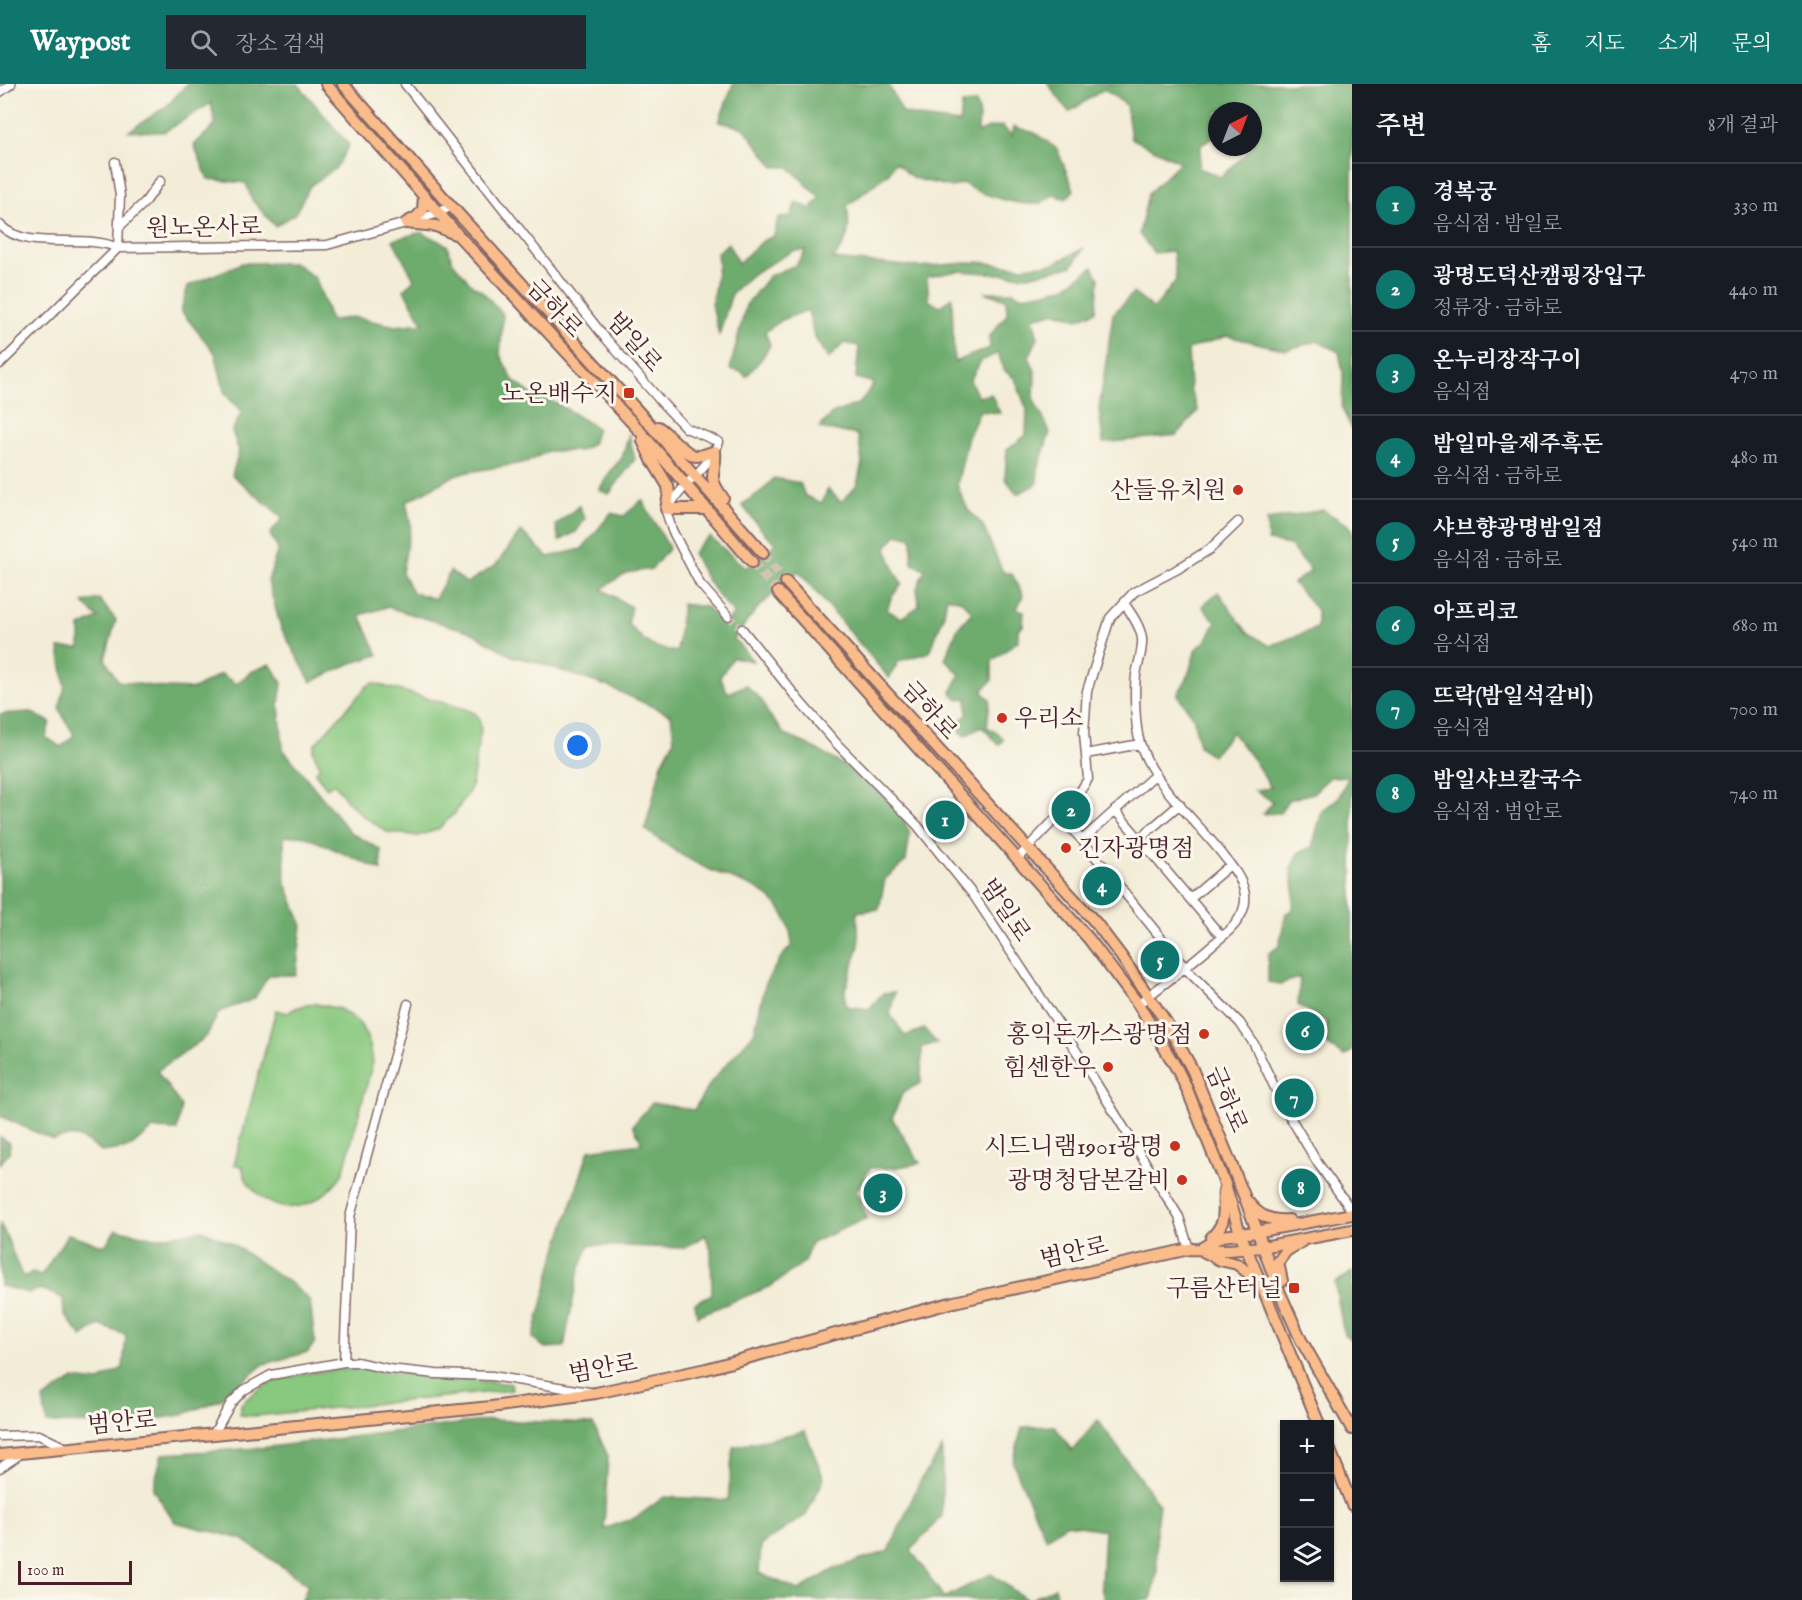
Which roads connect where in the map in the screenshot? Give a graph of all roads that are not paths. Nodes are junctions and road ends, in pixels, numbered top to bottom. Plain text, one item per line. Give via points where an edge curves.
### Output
1 (11, 84) edge
2 (326, 84) edge
3 (343, 84) edge
4 (405, 84) edge
5 (0, 92) edge
6 (115, 162) dead end
7 (160, 181) dead end
8 (423, 196) junction
9 (451, 206) junction
10 (439, 213) junction
11 (406, 224) junction
12 (0, 225) edge
13 (120, 226) junction
14 (458, 235) junction
15 (118, 248) junction
16 (0, 364) edge
17 (645, 419) junction
18 (638, 429) junction
19 (715, 451) junction
20 (695, 475) junction
21 (687, 485) junction
22 (666, 509) junction
23 (706, 509) junction
24 (1238, 522) dead end
25 (739, 526) junction
26 (763, 552) tunnel mouth
27 (752, 561) tunnel mouth
28 (786, 582) tunnel mouth
29 (778, 592) tunnel mouth
30 (1124, 603) junction
31 (728, 616) tunnel mouth
32 (742, 629) tunnel mouth
33 (1140, 744) junction
34 (1086, 754) junction
35 (1156, 774) junction
36 (1180, 804) junction
37 (1115, 810) junction
38 (1059, 816) junction
39 (1139, 839) junction
40 (1082, 840) junction
41 (1028, 849) junction
42 (1017, 859) junction
43 (1230, 865) junction
44 (1190, 899) junction
45 (1222, 937) junction
46 (1186, 969) junction
47 (1149, 996) junction
48 (408, 1004) dead end
49 (1138, 1004) junction
50 (1225, 1184) junction
51 (1245, 1198) junction
52 (1352, 1213) edge
53 (1310, 1221) junction
54 (1352, 1230) edge
55 (1256, 1232) junction
56 (1240, 1233) junction
57 (1306, 1239) junction
58 (1262, 1247) junction
59 (1246, 1248) junction
60 (1189, 1249) junction
61 (1200, 1250) junction
62 (1262, 1284) junction
63 (1280, 1293) junction
64 (344, 1362) junction
65 (596, 1393) junction
66 (1317, 1420) edge
67 (1352, 1429) edge
68 (213, 1435) junction
69 (0, 1436) edge
70 (66, 1448) junction
71 (24, 1452) junction
72 (0, 1455) edge
73 (1334, 1462) edge
74 (0, 1468) edge
75 (1352, 1505) edge

1 - 5 street
2 - 8 main road, 금하로
3 - 9 main road, 금하로
4 - 19 street, 밤일로 via 602,334 686,428 719,442
6 - 13 street
7 - 13 street via 147,201
8 - 10 main road, 금하로
8 - 11 main road via 423,210
9 - 10 street, 원노온사로
9 - 17 main road, 금하로
10 - 11 street, 원노온사로
10 - 14 main road, 금하로
11 - 14 main road via 441,227
11 - 15 street, 원노온사로 via 327,245
12 - 15 street via 17,236 93,241
13 - 15 street
14 - 18 main road, 금하로
15 - 16 street, 원노온사로
17 - 19 main road via 667,433 688,454 700,456
17 - 20 main road, 금하로
18 - 21 main road, 금하로
18 - 22 main road via 668,486
19 - 20 street
19 - 25 main road via 712,482
20 - 21 street
20 - 25 main road, 금하로
21 - 22 street
21 - 23 main road, 금하로
22 - 23 main road
22 - 31 street via 672,530 700,584
23 - 27 main road, 금하로
24 - 30 street via 1210,549 1134,592
25 - 26 main road, 금하로
28 - 41 main road, 금하로
29 - 42 main road, 금하로
30 - 33 street via 1142,638 1136,678
30 - 34 street via 1110,618 1087,691
32 - 60 street, 밤일로 via 801,703 917,825 974,896 1179,1217
33 - 34 street
33 - 35 street
34 - 38 street via 1088,779
35 - 36 street
35 - 37 street
36 - 39 street
36 - 43 street
37 - 39 street
37 - 40 street
38 - 40 street
38 - 41 street
39 - 44 street
40 - 46 street
41 - 42 street
41 - 47 main road, 금하로 via 1096,923
42 - 49 main road, 금하로 via 1089,939
43 - 44 street
43 - 45 street via 1244,890 1245,902 1237,922
44 - 45 street
45 - 46 street
46 - 47 street
46 - 52 street via 1250,1037 1284,1107
47 - 49 street
47 - 51 main road, 금하로 via 1192,1069
48 - 64 street via 351,1217
49 - 50 main road, 금하로 via 1187,1089
50 - 56 main road, 금하로
50 - 61 main road via 1224,1221
51 - 53 main road via 1266,1218
51 - 55 main road, 금하로
52 - 53 main road
53 - 55 main road
54 - 57 main road, 범안로
55 - 56 main road
55 - 58 main road, 금하로
56 - 59 main road, 금하로
56 - 61 main road via 1222,1236
57 - 58 main road, 범안로
57 - 63 main road via 1286,1251 1278,1262
58 - 59 main road, 범안로
58 - 63 main road, 금하로
59 - 61 main road, 범안로
59 - 62 main road, 금하로
60 - 61 main road, 범안로
60 - 65 main road, 범안로 via 954,1302 706,1369
61 - 62 main road via 1241,1266
62 - 66 main road, 금하로
63 - 67 main road, 금하로 via 1301,1340
64 - 65 street via 389,1370 492,1376
64 - 68 street via 271,1375 244,1390 231,1403
65 - 68 main road, 범안로
68 - 70 main road, 범안로
69 - 70 street via 39,1436
70 - 71 main road, 범안로
71 - 72 main road, 범안로
71 - 74 street
73 - 75 main road

